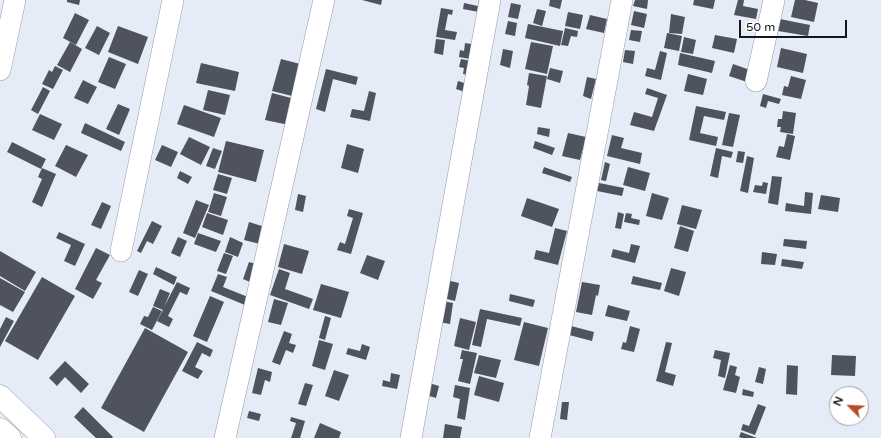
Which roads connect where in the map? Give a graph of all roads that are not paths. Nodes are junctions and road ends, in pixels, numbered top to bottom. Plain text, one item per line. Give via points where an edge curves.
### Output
1 (15, 0) edge
2 (173, 0) edge
3 (324, 0) edge
4 (490, 0) edge
5 (622, 0) edge
6 (774, 0) edge
7 (0, 70) edge
8 (756, 81) dead end
9 (121, 251) dead end
10 (0, 396) edge
11 (0, 428) edge
12 (10, 438) edge
13 (44, 438) edge
14 (225, 438) edge
15 (411, 438) edge
16 (540, 438) edge

1 - 7 street
2 - 9 street
3 - 14 street
4 - 15 street
5 - 16 street
6 - 8 street
10 - 13 main road
11 - 12 main road

